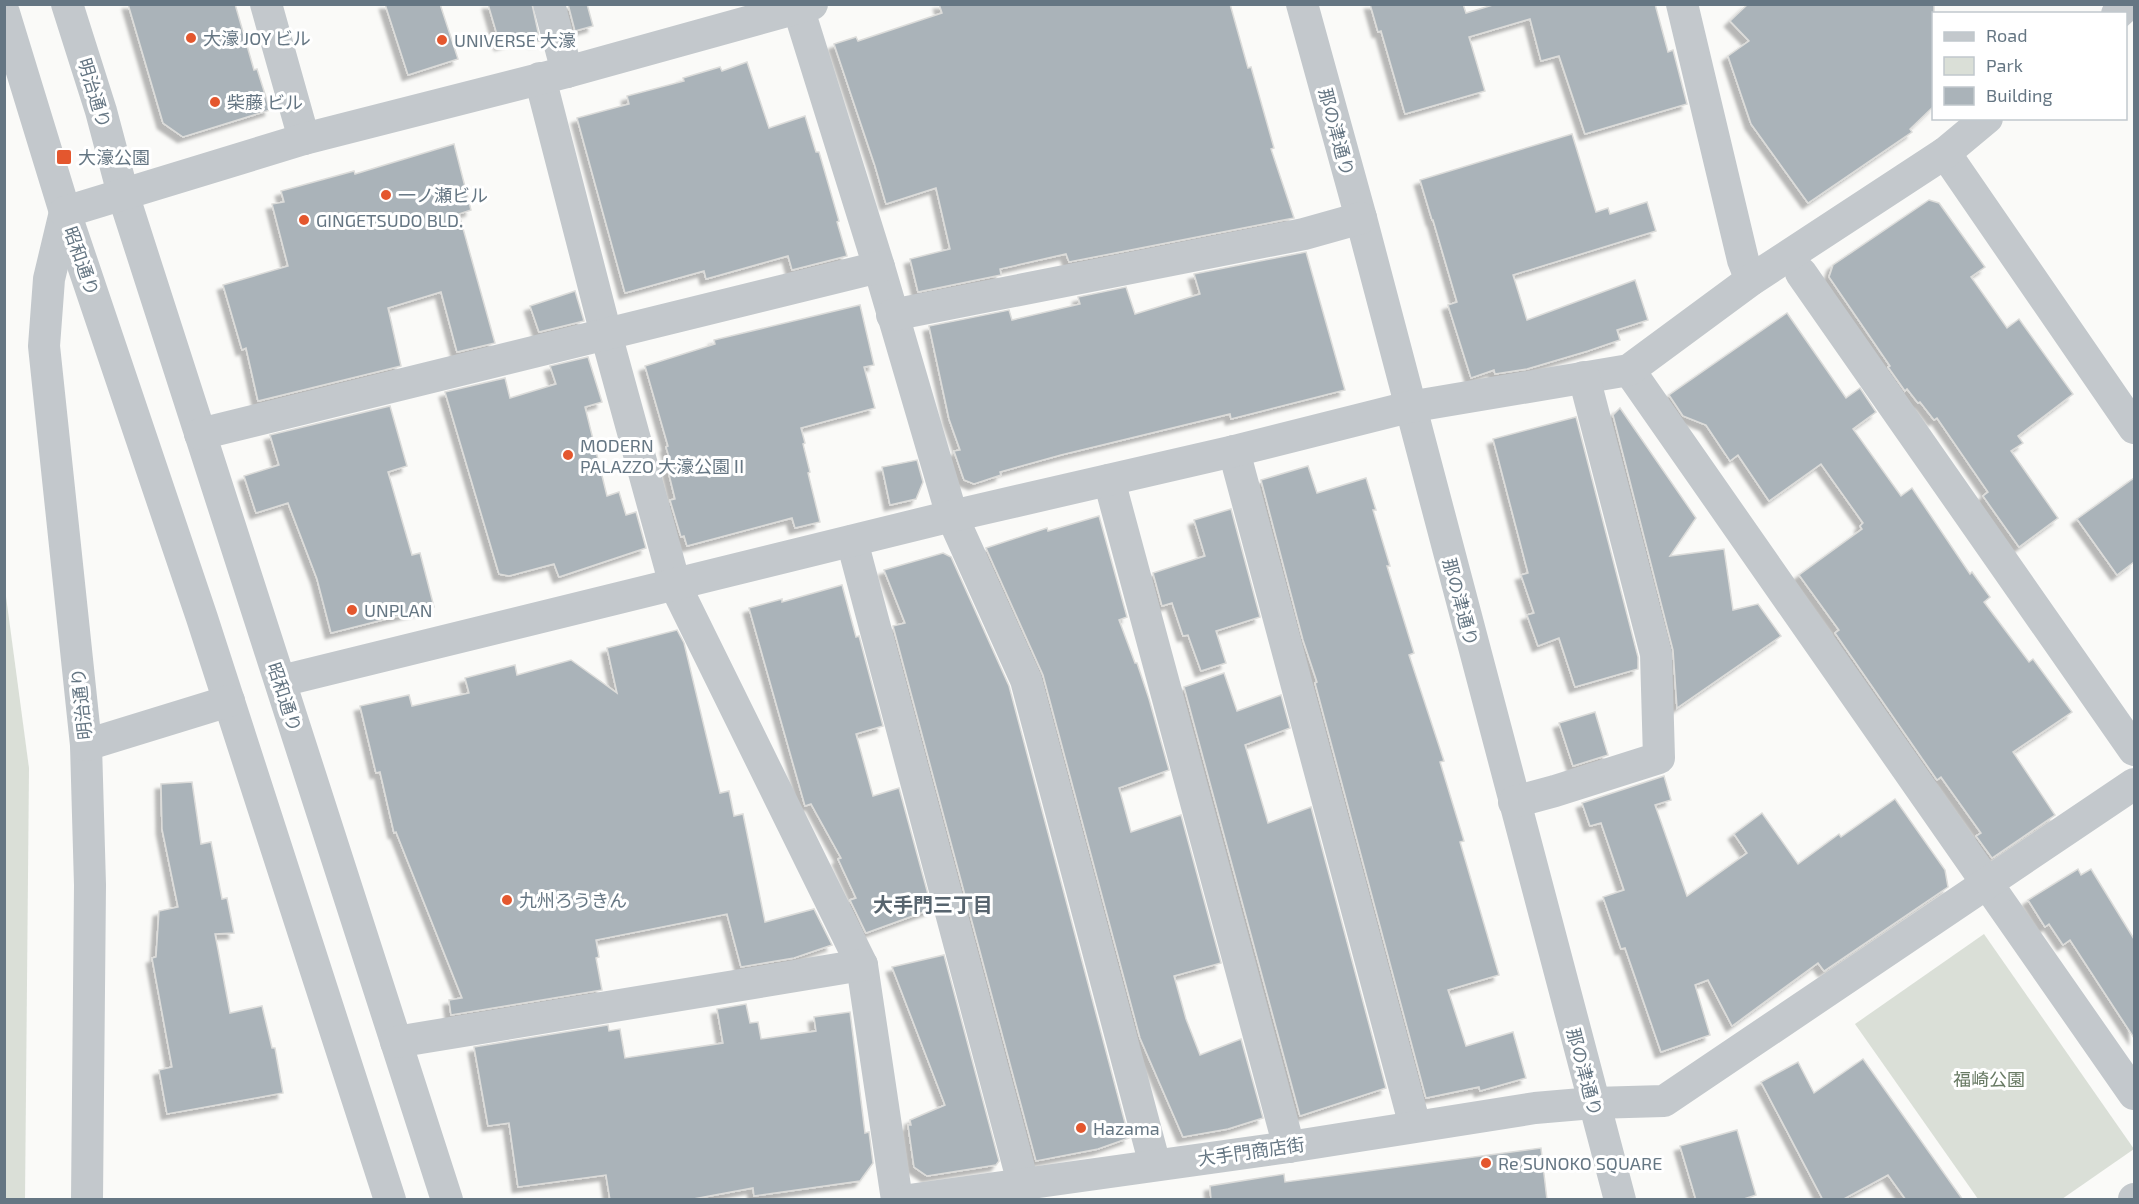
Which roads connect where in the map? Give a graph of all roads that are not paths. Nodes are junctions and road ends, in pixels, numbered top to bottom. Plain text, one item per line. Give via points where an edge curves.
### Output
1 (67, 4) edge
2 (266, 4) edge
3 (549, 4) edge
4 (1302, 4) edge
5 (802, 6) edge
6 (1686, 7) edge
7 (4, 13) edge
8 (553, 75) junction
9 (1985, 120) edge
10 (304, 139) junction
11 (1945, 153) junction
12 (123, 194) junction
13 (65, 212) junction
14 (1361, 218) junction
15 (879, 267) junction
16 (1801, 273) dead end
17 (1751, 280) junction
18 (892, 315) junction
19 (606, 334) junction
20 (1629, 370) junction
21 (1584, 377) junction
22 (1409, 407) junction
23 (2134, 429) edge
24 (200, 434) junction
25 (1234, 451) junction
26 (1109, 480) junction
27 (952, 516) junction
28 (852, 541) junction
29 (675, 585) junction
30 (281, 681) junction
31 (229, 701) junction
32 (86, 744) junction
33 (2134, 750) edge
34 (2134, 784) edge
35 (1514, 802) junction
36 (1986, 884) junction
37 (862, 965) junction
38 (396, 1042) junction
39 (2134, 1094) edge
40 (1593, 1104) junction
41 (1415, 1126) junction
42 (1289, 1147) junction
43 (1155, 1164) junction
44 (1023, 1183) junction
45 (87, 1200) edge
46 (390, 1200) edge
47 (447, 1200) edge
48 (897, 1200) edge
49 (909, 1200) edge
50 (1620, 1200) edge

1 - 12 street, 明治通り
2 - 10 street
3 - 8 street
4 - 14 street, 那の津通り
5 - 8 street
5 - 15 street
6 - 17 street via 1743,260
7 - 13 street
8 - 10 street
8 - 19 street
9 - 11 street
10 - 12 street
11 - 17 street
11 - 23 street
12 - 13 street
12 - 24 street, 昭和通り
13 - 31 street, 昭和通り
13 - 32 street, 明治通り via 49,279 44,346
14 - 18 street via 1304,234
14 - 22 street, 那の津通り
15 - 18 street
15 - 19 street
16 - 33 street
17 - 20 street
18 - 27 street
19 - 24 street
19 - 29 street
20 - 21 street
20 - 36 street
21 - 22 street
21 - 35 street via 1656,654 1659,758
22 - 25 street
22 - 35 street, 那の津通り
24 - 30 street, 昭和通り
25 - 26 street
25 - 41 street
26 - 27 street
26 - 42 street
27 - 28 street
27 - 43 street via 1026,680
28 - 29 street
28 - 44 street
29 - 30 street
29 - 37 street
30 - 38 street, 昭和通り
31 - 32 street
31 - 46 street, 昭和通り
32 - 45 street, 明治通り via 90,885
34 - 36 street, 大手門商店街
35 - 40 street, 那の津通り
36 - 39 street
36 - 40 street, 大手門商店街 via 1664,1101
37 - 38 street
37 - 48 street
38 - 47 street, 昭和通り
40 - 41 street, 大手門商店街 via 1535,1108
40 - 50 street, 那の津通り
41 - 42 street, 大手門商店街
42 - 43 street, 大手門商店街
43 - 44 street, 大手門商店街
44 - 49 street, 大手門商店街

